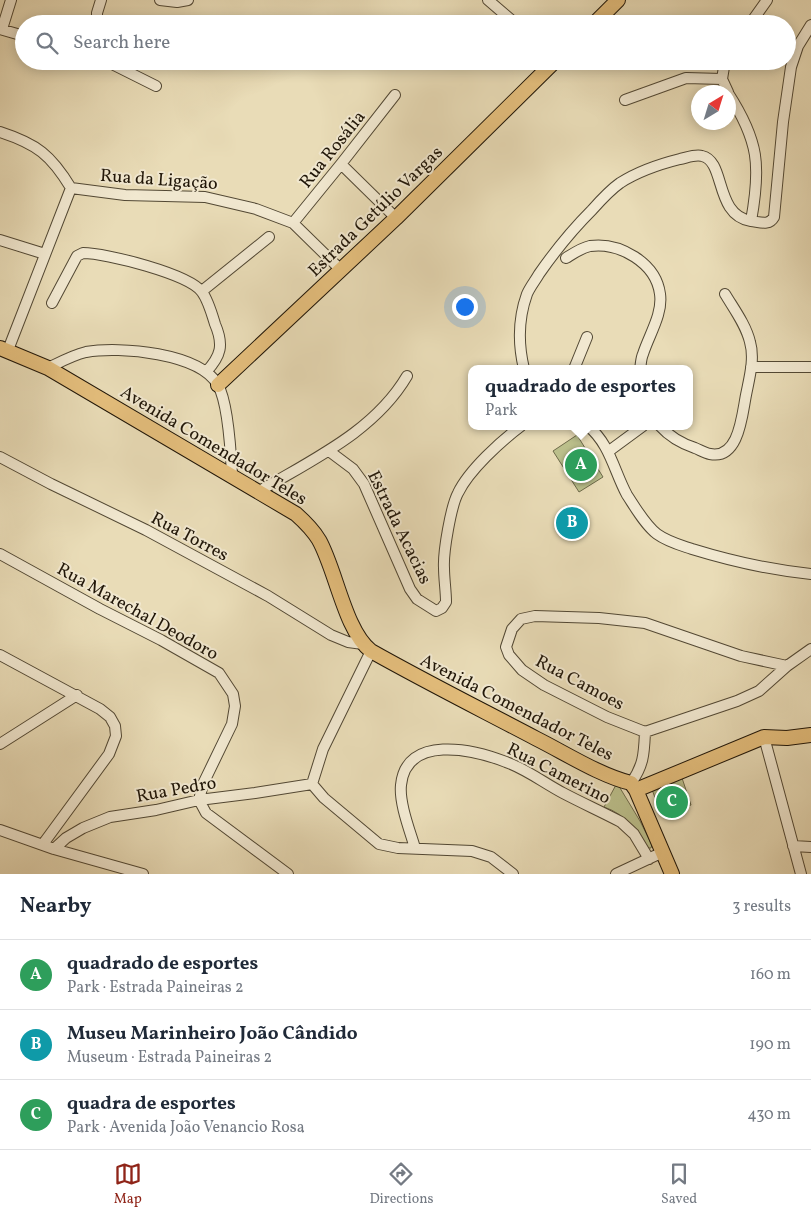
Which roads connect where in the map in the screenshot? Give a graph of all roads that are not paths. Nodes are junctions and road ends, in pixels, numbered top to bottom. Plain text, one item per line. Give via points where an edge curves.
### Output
1 (11, 0) edge
2 (101, 0) edge
3 (160, 0) edge
4 (188, 0) edge
5 (618, 0) edge
6 (767, 0) edge
7 (491, 1) edge
8 (97, 15) edge
9 (506, 15) edge
10 (603, 15) edge
11 (756, 15) edge
12 (811, 25) edge
13 (1, 29) edge
14 (15, 33) edge
15 (796, 52) edge
16 (126, 70) edge
17 (546, 70) edge
18 (723, 70) edge
19 (791, 70) edge
20 (722, 78) junction
21 (725, 85) edge
22 (156, 86) dead end
23 (395, 95) dead end
24 (625, 100) dead end
25 (736, 107) edge
26 (0, 132) edge
27 (341, 164) junction
28 (71, 188) junction
29 (396, 218) junction
30 (751, 221) junction
31 (292, 222) junction
32 (270, 238) dead end
33 (0, 240) edge
34 (45, 254) junction
35 (566, 258) dead end
36 (341, 270) junction
37 (202, 291) junction
38 (725, 294) dead end
39 (52, 303) dead end
40 (587, 337) dead end
41 (4, 349) edge
42 (523, 365) edge
43 (576, 365) edge
44 (641, 365) edge
45 (751, 367) junction
46 (811, 367) edge
47 (48, 368) junction
48 (206, 372) junction
49 (407, 376) dead end
50 (218, 385) junction
51 (515, 430) edge
52 (593, 430) edge
53 (637, 430) edge
54 (665, 430) edge
55 (329, 451) junction
56 (608, 451) junction
57 (0, 457) edge
58 (232, 475) junction
59 (258, 492) junction
60 (0, 554) edge
61 (811, 574) edge
62 (367, 648) junction
63 (811, 649) edge
64 (0, 655) edge
65 (787, 666) junction
66 (77, 695) junction
67 (645, 732) junction
68 (811, 734) edge
69 (764, 737) junction
70 (0, 744) edge
71 (312, 784) junction
72 (633, 786) junction
73 (199, 800) junction
74 (0, 830) edge
75 (43, 844) junction
76 (794, 846) junction
77 (811, 847) edge
78 (415, 848) junction
79 (54, 849) junction
80 (662, 852) junction
81 (649, 859) junction
82 (121, 871) edge
83 (143, 874) edge
84 (288, 874) edge
85 (513, 874) edge
86 (616, 874) edge
87 (672, 874) edge
88 (801, 874) edge

1 - 13 street
2 - 8 street
3 - 4 street
5 - 10 main road
6 - 11 street
7 - 9 street
12 - 15 street
13 - 14 street
16 - 22 street
17 - 29 main road, Estrada Getúlio Vargas
18 - 20 street
19 - 30 street via 782,122 774,217 767,223
20 - 21 street
20 - 24 street via 686,78
23 - 27 street, Rua Rosália
25 - 30 street via 749,130 757,160
26 - 28 street via 42,152
27 - 29 street
27 - 31 street, Rua Rosália
28 - 31 street, Rua da Ligação via 125,195 205,197 256,209
28 - 34 street
29 - 36 main road, Estrada Getúlio Vargas
30 - 42 street via 742,220 733,213 711,162 701,155 651,168 620,183 569,234 528,292 520,329
31 - 36 street, Rua da Ligação
32 - 37 street
33 - 34 street
34 - 41 street
35 - 44 street via 589,246 619,249 631,254 654,276 660,295 659,311
36 - 50 main road, Estrada Getúlio Vargas
37 - 39 street via 177,275 82,253 77,256
37 - 48 street via 217,327 221,347 216,362
38 - 45 street via 750,342
40 - 43 street
41 - 47 main road, Avenida Comendador Teles
45 - 46 street
45 - 54 street via 740,426 728,450 711,454 686,445
47 - 48 street via 86,352 124,351 181,360
47 - 58 main road, Avenida Comendador Teles
48 - 50 street
49 - 55 street via 399,390 379,410
50 - 58 street via 224,402
51 - 55 street, Estrada Acacias via 484,459 458,492 445,551 446,602 436,611 417,599 410,590 359,476
52 - 56 street
53 - 56 street
55 - 59 street
56 - 61 street via 627,493 656,533 671,542 709,554
57 - 62 street, Rua Torres via 146,530 268,596 331,635
58 - 59 main road, Avenida Comendador Teles
59 - 62 main road, Avenida Comendador Teles via 310,526 320,541 348,614
60 - 73 street, Rua Marechal Deodoro via 218,673 233,694 234,715
62 - 71 street via 323,749
62 - 72 main road, Avenida Comendador Teles
63 - 65 street
64 - 66 street
65 - 67 street via 759,691
65 - 67 street, Rua Camoes via 741,656 645,623 599,618 535,616 521,619 512,630 506,647 522,670 573,701
66 - 70 street
66 - 75 street via 110,717 116,736 109,754
67 - 72 street via 640,770
68 - 69 main road
69 - 72 main road
69 - 76 street
71 - 73 street, Rua Pedro
71 - 78 street via 379,844
72 - 80 main road
73 - 79 street, Rua Pedro via 110,817 66,838
73 - 84 street via 206,813
74 - 75 street
75 - 79 street
76 - 77 street
76 - 88 street
78 - 81 street, Rua Camerino via 404,808 401,787 404,771 418,755 456,749 506,762 621,822 634,834
78 - 85 street via 472,851 491,857
79 - 82 street
80 - 81 street
80 - 87 main road
81 - 86 street
82 - 83 street

